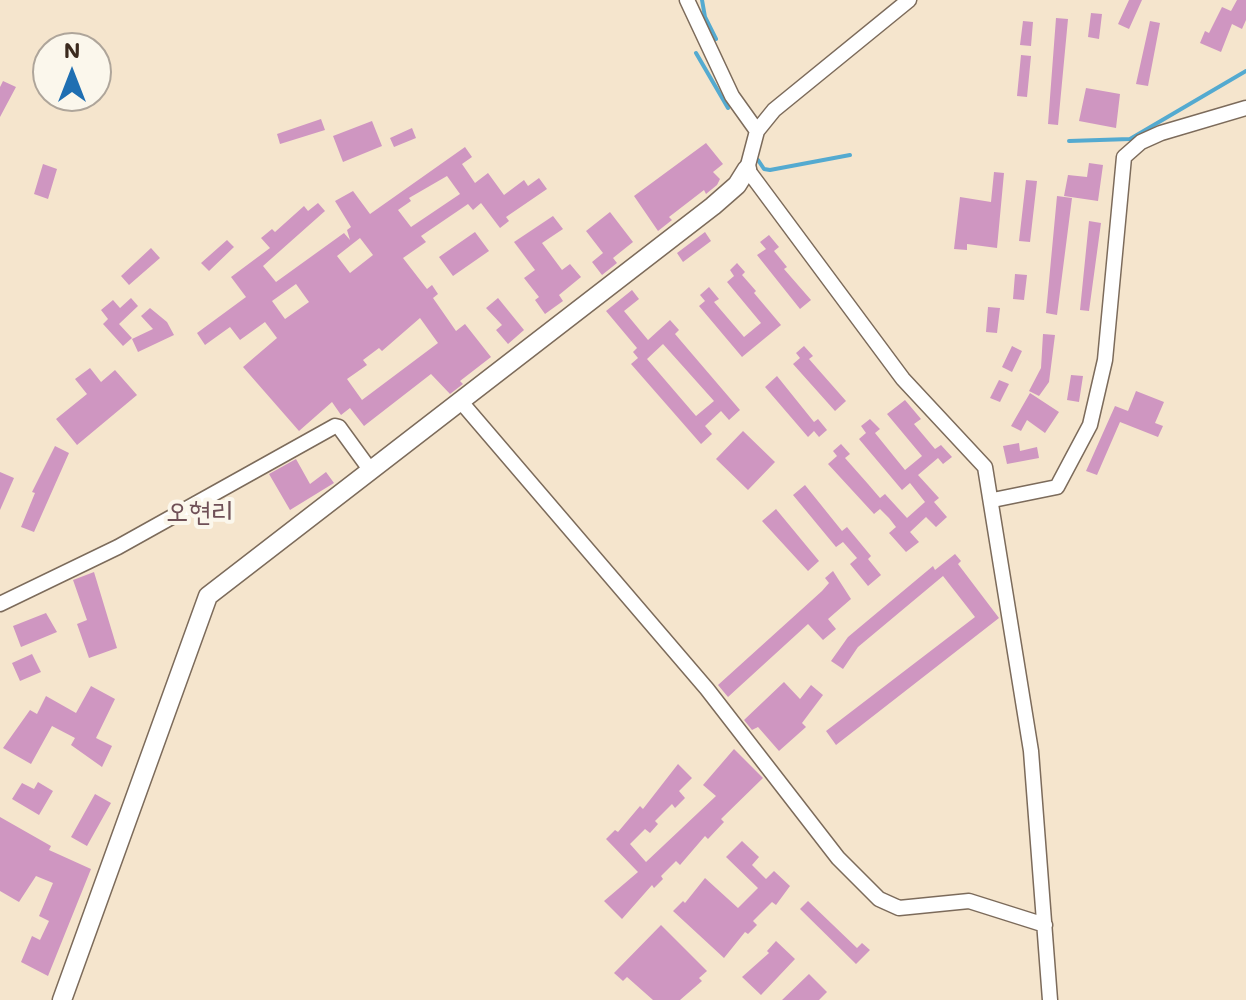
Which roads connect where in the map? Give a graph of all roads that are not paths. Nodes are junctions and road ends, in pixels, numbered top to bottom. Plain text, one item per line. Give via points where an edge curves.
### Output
1 (687, 0) edge
2 (909, 0) edge
3 (1246, 108) edge
4 (757, 131) junction
5 (747, 169) junction
6 (462, 403) junction
7 (371, 471) junction
8 (993, 500) junction
9 (0, 604) edge
10 (1045, 925) junction
11 (62, 1000) edge
12 (1050, 1000) edge

1 - 4 street via 732,96
2 - 4 street via 774,110
3 - 8 street via 1161,133 1124,157 1105,360 1090,425 1057,487
4 - 5 street
5 - 6 street via 713,206
5 - 8 street via 903,379 985,467
6 - 7 street
6 - 10 street via 707,689 838,858 879,899 899,908 976,902
7 - 9 street via 335,426 118,547
7 - 11 street via 205,601
8 - 10 street via 1031,751
10 - 12 street

